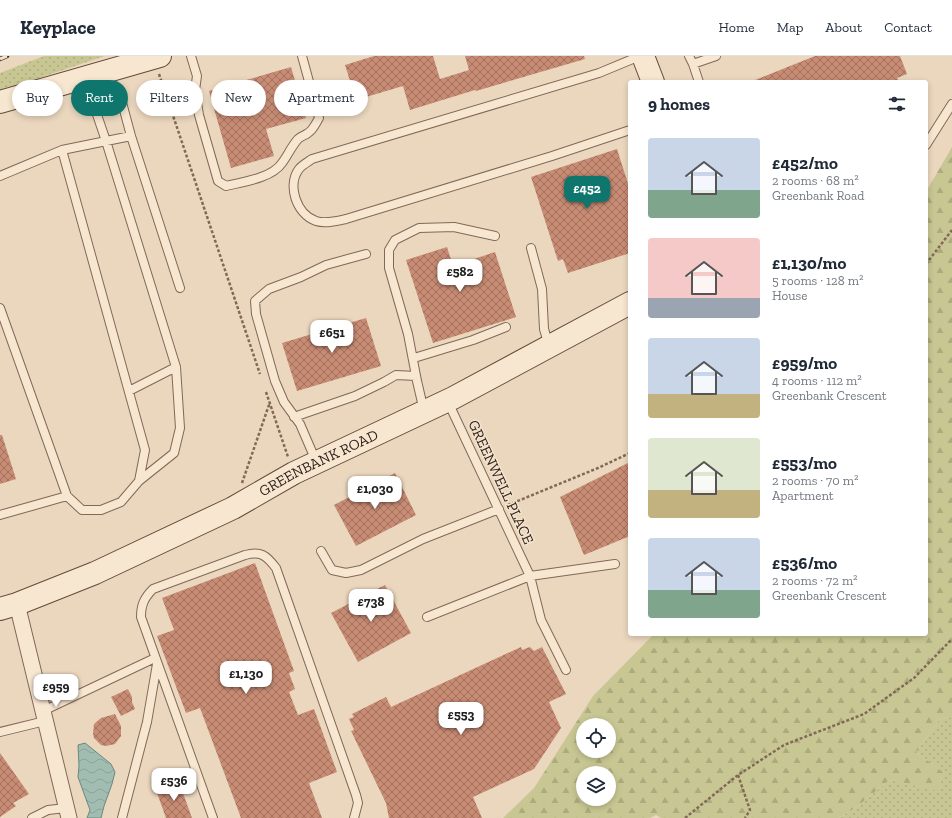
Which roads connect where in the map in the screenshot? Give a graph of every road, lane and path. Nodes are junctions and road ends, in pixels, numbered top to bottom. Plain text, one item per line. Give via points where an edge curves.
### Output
1 (191, 56) edge
2 (302, 56) edge
3 (642, 56) edge
4 (689, 56) edge
5 (716, 56) edge
6 (157, 57) edge
7 (693, 64) junction
8 (652, 80) edge
9 (698, 80) edge
10 (0, 102) edge
11 (952, 104) edge
12 (97, 116) edge
13 (125, 116) edge
14 (628, 131) edge
15 (130, 136) junction
16 (106, 141) junction
17 (928, 142) edge
18 (62, 150) junction
19 (0, 176) edge
20 (952, 230) edge
21 (495, 236) dead end
22 (531, 248) dead end
23 (366, 254) dead end
24 (928, 261) edge
25 (180, 288) dead end
26 (628, 304) edge
27 (0, 308) edge
28 (506, 327) dead end
29 (549, 347) junction
30 (414, 358) junction
31 (176, 367) junction
32 (416, 376) junction
33 (262, 380) dead end
34 (265, 387) dead end
35 (129, 391) junction
36 (447, 401) junction
37 (270, 402) junction
38 (425, 411) junction
39 (294, 417) junction
40 (628, 455) edge
41 (317, 462) junction
42 (294, 473) junction
43 (139, 482) junction
44 (67, 496) junction
45 (233, 508) junction
46 (499, 509) junction
47 (0, 515) edge
48 (321, 551) dead end
49 (615, 564) dead end
50 (530, 576) junction
51 (9, 607) edge
52 (427, 617) dead end
53 (952, 639) edge
54 (156, 660) junction
55 (566, 670) dead end
56 (44, 716) junction
57 (0, 732) edge
58 (738, 775) junction
59 (67, 813) edge
60 (32, 818) edge
61 (122, 818) edge
62 (213, 818) edge
63 (354, 818) edge
64 (684, 818) edge
65 (744, 818) edge

1 - 2 lane via 197,76 195,90 199,115 218,181 226,186 273,172 296,141 309,133 316,124 319,118
3 - 8 street
3 - 14 lane via 599,73 312,159 300,168 295,178 295,198 301,210 316,221 346,219
4 - 7 lane
5 - 7 lane
6 - 10 street
6 - 33 path
7 - 9 lane
11 - 17 lane
12 - 16 lane
13 - 15 lane
15 - 16 lane
15 - 25 lane
16 - 18 lane
16 - 31 lane
18 - 19 lane
18 - 35 lane
20 - 24 path
21 - 30 lane via 454,227 419,228 395,240 389,250 389,268
22 - 29 lane via 542,289 544,329
23 - 39 lane via 326,265 269,289 255,301 256,314 275,381
26 - 29 street, GREENBANK ROAD
27 - 44 lane
28 - 30 lane
29 - 36 street, GREENBANK ROAD
30 - 32 lane
31 - 35 lane
31 - 43 lane via 180,428 174,453
32 - 38 lane
32 - 39 lane via 396,375 355,396
34 - 37 path
35 - 43 lane via 145,450
36 - 38 street, GREENBANK ROAD
36 - 46 lane, GREENWELL PLACE
37 - 42 path
37 - 45 path
38 - 41 street, GREENBANK ROAD
39 - 41 lane via 300,424
40 - 46 path
41 - 42 street, GREENBANK ROAD
42 - 45 street, GREENBANK ROAD
43 - 44 lane via 121,502 101,510 82,510
44 - 47 lane
45 - 51 street, GREENBANK ROAD via 95,573
46 - 48 lane via 423,540 361,570 346,574 332,570
46 - 50 lane, GREENWELL PLACE
49 - 50 lane
50 - 52 lane
50 - 55 lane, GREENWELL PLACE via 541,620
51 - 56 street
53 - 58 path via 914,678 864,714 784,744
54 - 56 lane
54 - 61 lane via 147,722
54 - 62 lane
54 - 63 lane via 141,617 145,596 153,589 255,552 270,559 276,568 356,795 358,804
56 - 57 lane
56 - 59 street
58 - 64 path
58 - 65 path via 750,810
59 - 60 lane via 48,810

